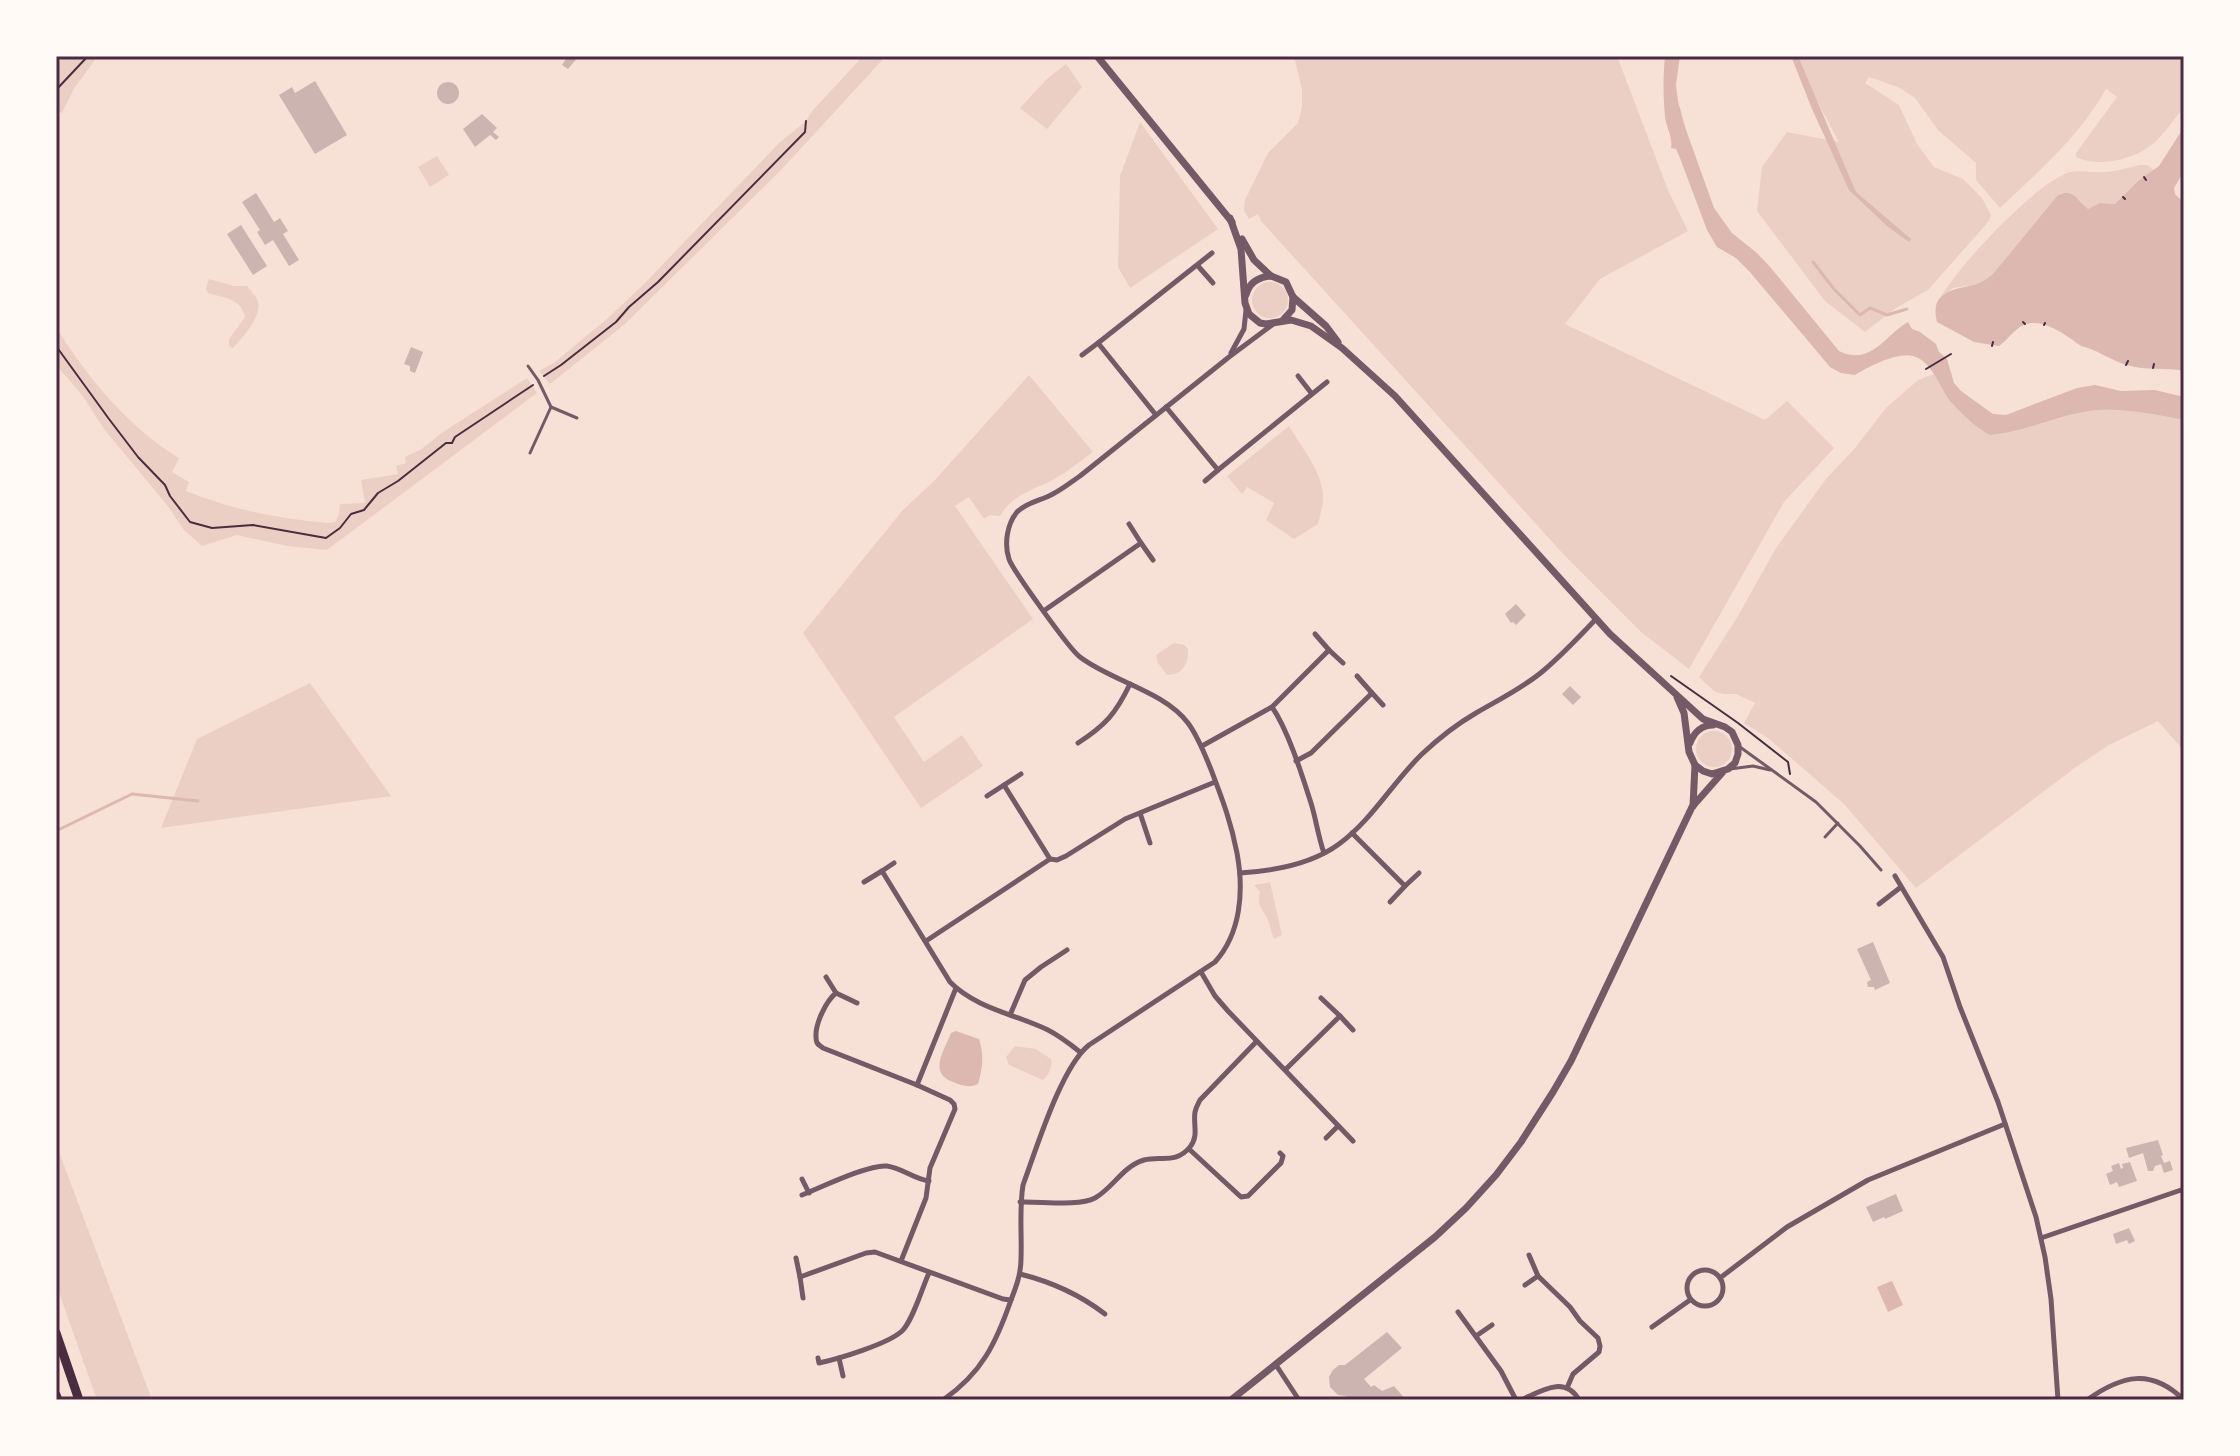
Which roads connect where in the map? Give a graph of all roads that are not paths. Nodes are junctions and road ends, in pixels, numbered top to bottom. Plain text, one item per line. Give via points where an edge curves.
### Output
1 (1097, 56) edge
2 (1230, 218) junction
3 (1212, 253) dead end
4 (1198, 266) junction
5 (1271, 276) junction
6 (1213, 283) dead end
7 (1245, 297) junction
8 (1293, 297) junction
9 (1246, 308) junction
10 (1282, 321) junction
11 (1273, 324) junction
12 (1098, 343) junction
13 (1342, 348) junction
14 (1082, 355) dead end
15 (1229, 357) junction
16 (528, 366) dead end
17 (1298, 376) dead end
18 (1327, 382) dead end
19 (1312, 394) junction
20 (551, 407) junction
21 (1166, 407) junction
22 (1156, 415) junction
23 (577, 418) dead end
24 (530, 453) dead end
25 (1218, 470) junction
26 (1205, 481) dead end
27 (1129, 524) dead end
28 (1141, 543) junction
29 (1153, 560) dead end
30 (1045, 610) junction
31 (1596, 619) junction
32 (1315, 634) dead end
33 (1329, 650) junction
34 (1343, 663) dead end
35 (1357, 676) dead end
36 (1130, 684) junction
37 (1372, 693) junction
38 (1677, 697) junction
39 (1383, 705) dead end
40 (1272, 707) junction
41 (1718, 725) junction
42 (1078, 743) dead end
43 (1690, 745) junction
44 (1738, 745) junction
45 (1202, 746) junction
46 (1296, 761) junction
47 (1695, 765) junction
48 (1725, 771) junction
49 (1774, 771) junction
50 (1021, 774) dead end
51 (1215, 782) junction
52 (1004, 785) junction
53 (987, 796) dead end
54 (1692, 807) junction
55 (1140, 813) junction
56 (1838, 823) junction
57 (1352, 833) junction
58 (1825, 837) dead end
59 (1150, 843) dead end
60 (1324, 853) junction
61 (1050, 859) junction
62 (894, 863) dead end
63 (1881, 870) dead end
64 (882, 871) junction
65 (1240, 873) junction
66 (1419, 873) dead end
67 (1895, 876) dead end
68 (864, 882) dead end
69 (1405, 886) junction
70 (1901, 887) junction
71 (1390, 902) dead end
72 (1879, 904) dead end
73 (926, 941) junction
74 (1067, 950) dead end
75 (1201, 972) junction
76 (826, 977) dead end
77 (956, 988) junction
78 (836, 993) junction
79 (1321, 998) dead end
80 (857, 1003) dead end
81 (1010, 1015) junction
82 (1340, 1016) junction
83 (1353, 1030) dead end
84 (1256, 1042) junction
85 (1080, 1052) junction
86 (1286, 1069) junction
87 (917, 1085) junction
88 (2005, 1124) junction
89 (1338, 1126) junction
90 (1326, 1138) dead end
91 (1353, 1141) dead end
92 (1189, 1149) junction
93 (1280, 1153) dead end
94 (802, 1179) dead end
95 (929, 1181) junction
96 (2184, 1189) edge
97 (1020, 1202) junction
98 (2041, 1238) junction
99 (1529, 1255) dead end
100 (796, 1258) dead end
101 (901, 1261) junction
102 (929, 1273) junction
103 (1020, 1274) junction
104 (1538, 1276) junction
105 (800, 1277) junction
106 (1720, 1278) junction
107 (1525, 1285) dead end
108 (803, 1298) dead end
109 (1690, 1299) junction
110 (1011, 1300) junction
111 (1458, 1312) dead end
112 (1105, 1314) dead end
113 (1492, 1325) dead end
114 (1652, 1327) dead end
115 (56, 1333) edge
116 (1476, 1336) junction
117 (839, 1358) junction
118 (817, 1362) dead end
119 (1276, 1365) junction
120 (843, 1376) dead end
121 (1567, 1388) junction
122 (79, 1400) edge
123 (943, 1400) edge
124 (1231, 1400) edge
125 (1299, 1400) edge
126 (1519, 1400) edge
127 (1579, 1400) edge
128 (2058, 1400) edge
129 (2087, 1400) edge
130 (2184, 1400) edge

1 - 2 street
2 - 5 street via 1248,253
2 - 7 street via 1243,261
3 - 4 street
4 - 6 street
4 - 12 street
5 - 7 street via 1255,280
5 - 8 street via 1286,282
7 - 9 street
8 - 10 street via 1292,310
8 - 13 street
9 - 11 street via 1254,319
9 - 15 street via 1244,329
10 - 11 street
10 - 13 street via 1305,323
11 - 15 street
12 - 14 street
12 - 22 street
13 - 31 street via 1395,396
15 - 21 street
16 - 20 lane
17 - 19 street
18 - 19 street
19 - 25 street
20 - 23 lane
20 - 24 lane
21 - 22 street
21 - 25 street
22 - 30 street via 1080,476 1016,513 1007,541 1009,560
25 - 26 street
27 - 28 street
28 - 29 street
28 - 30 street
30 - 36 street via 1072,651
31 - 38 street
31 - 57 street via 1543,671 1424,753
32 - 33 street
33 - 34 street
33 - 40 street
35 - 37 street
36 - 42 street via 1110,719
36 - 45 street via 1187,721
37 - 39 street
37 - 46 street via 1311,753
38 - 41 street
38 - 43 street
40 - 45 street
40 - 46 street
41 - 43 street via 1700,729
41 - 44 street via 1732,732
43 - 47 street
44 - 48 street via 1735,763
44 - 49 lane
45 - 51 street
46 - 60 street
47 - 48 street via 1712,774
47 - 54 street
48 - 49 lane via 1753,766
48 - 54 street
49 - 56 lane
50 - 52 street
51 - 55 street
51 - 65 street via 1227,809
52 - 53 street
52 - 61 street
54 - 119 street via 1571,1061 1521,1142 1435,1237
55 - 59 street
55 - 61 street via 1066,856
56 - 58 lane
56 - 63 lane
57 - 60 street
57 - 69 street
60 - 65 street
61 - 73 street
62 - 64 street
64 - 68 street
64 - 73 street
65 - 75 street via 1233,932 1221,955
66 - 69 street
67 - 70 street
69 - 71 street
70 - 72 street
70 - 88 street via 1943,957
73 - 77 street
74 - 81 street via 1029,975
75 - 84 street
75 - 85 street
76 - 78 street
77 - 81 street
77 - 87 street
78 - 80 street
78 - 87 street via 818,1026 817,1043
79 - 82 street
81 - 85 street via 1048,1030
82 - 83 street
82 - 86 street
84 - 86 street
84 - 92 street via 1200,1100
85 - 97 street via 1059,1089
86 - 89 street
87 - 95 street via 950,1100 955,1109
88 - 98 street
88 - 106 street via 1868,1180 1787,1227
89 - 90 street
89 - 91 street
92 - 93 street via 1241,1197 1281,1163
92 - 97 street via 1169,1160 1132,1165 1093,1199
94 - 95 street via 806,1194 879,1166
95 - 101 street
96 - 98 street
97 - 103 street
98 - 128 street
99 - 104 street
100 - 105 street
101 - 102 street
101 - 105 street via 866,1253
102 - 110 street
102 - 117 street via 902,1331
103 - 110 street
103 - 112 street via 1073,1292
104 - 107 street
104 - 121 street via 1598,1338 1599,1352 1573,1374
105 - 108 street
106 - 109 street via 1708,1270 1694,1274 1687,1286
106 - 109 street via 1723,1292 1715,1304 1700,1306
109 - 114 street
110 - 123 street via 991,1352
111 - 116 street
113 - 116 street
115 - 122 highway
116 - 126 street
117 - 118 street
117 - 120 street
119 - 124 street
119 - 125 street
121 - 126 street via 1552,1386
121 - 127 street
129 - 130 street via 2116,1382 2136,1378 2167,1385

